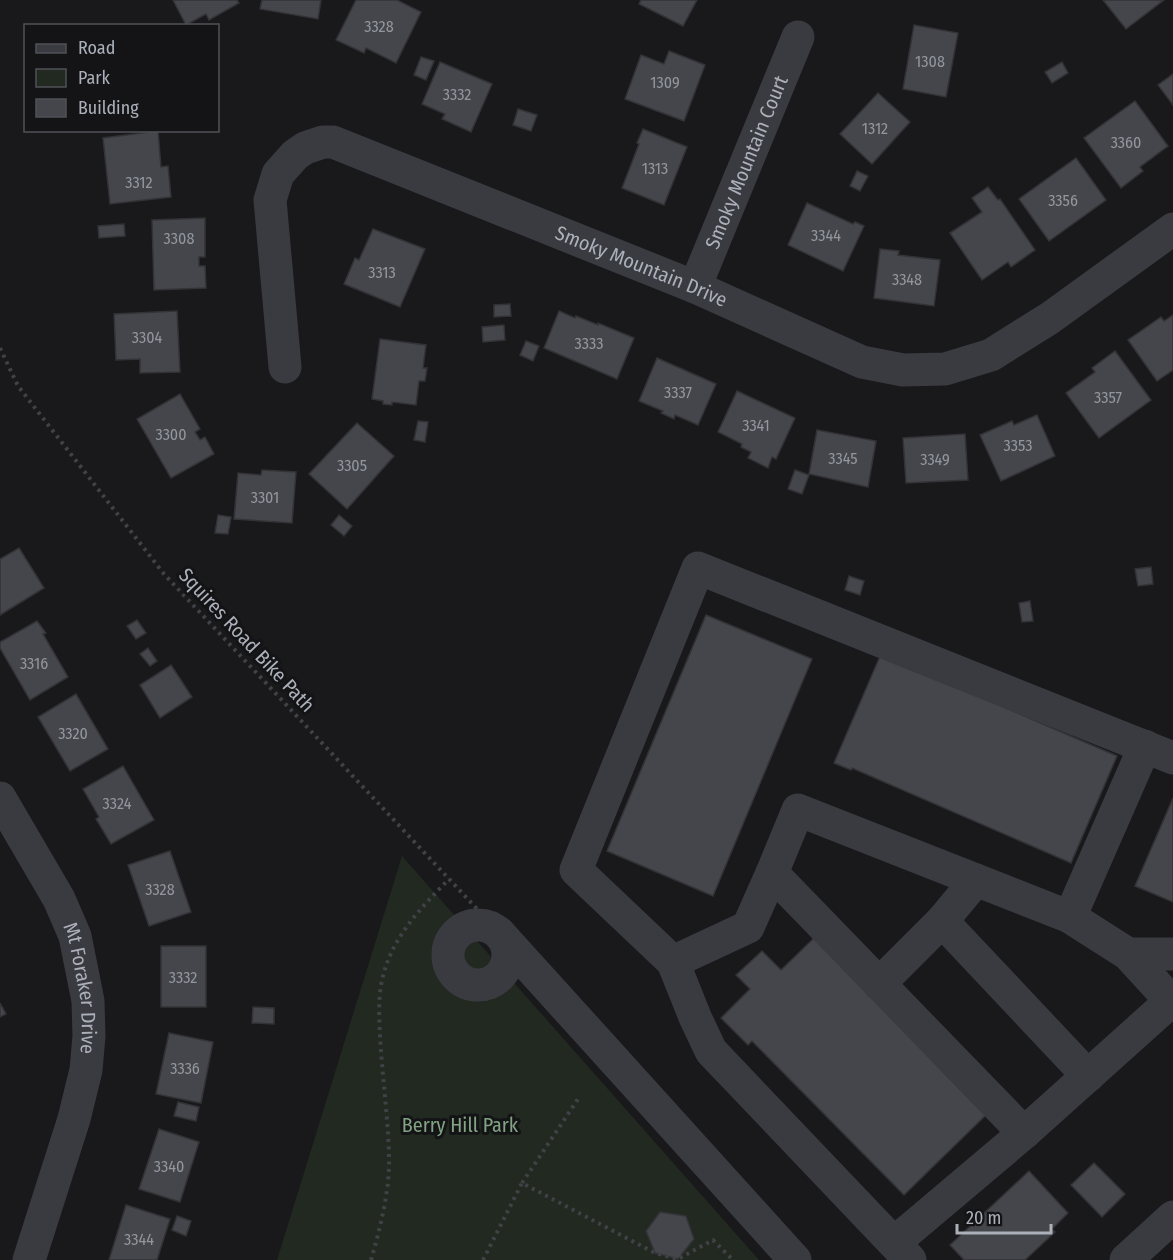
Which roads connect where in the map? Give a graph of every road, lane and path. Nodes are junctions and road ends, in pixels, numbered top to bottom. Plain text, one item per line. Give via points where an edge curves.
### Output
1 (798, 37) dead end
2 (1173, 230) edge
3 (695, 287) junction
4 (0, 348) edge
5 (285, 367) dead end
6 (1159, 752) edge
7 (0, 798) edge
8 (772, 873) junction
9 (449, 879) junction
10 (976, 880) junction
11 (1070, 917) junction
12 (942, 921) junction
13 (499, 933) joint
14 (1128, 954) junction
15 (1173, 954) edge
16 (673, 962) junction
17 (879, 984) junction
18 (1172, 1002) edge
19 (1088, 1076) junction
20 (578, 1099) dead end
21 (1024, 1133) junction
22 (522, 1183) junction
23 (1173, 1217) edge
24 (902, 1251) edge
25 (29, 1260) edge
26 (371, 1260) edge
27 (483, 1260) edge
28 (733, 1260) edge
29 (795, 1260) edge
30 (1126, 1260) edge

1 - 3 street, Smoky Mountain Court
2 - 3 street, Smoky Mountain Drive via 991,355 945,369 903,370 862,362
3 - 5 street, Smoky Mountain Drive via 333,142 323,142 295,155 278,174 270,200
4 - 9 path, Squires Road Bike Path via 18,386 164,573
6 - 11 street
6 - 16 street via 698,568 576,870
7 - 25 street, Mt Foraker Drive via 59,899 75,936 88,1001 90,1036 84,1080
8 - 10 street via 798,810
8 - 16 street via 748,927
8 - 17 street
9 - 13 path, Squires Road Bike Path
9 - 26 path via 416,914 394,946 383,976 379,1012 389,1159 386,1193
10 - 11 street
10 - 12 street
11 - 14 street
12 - 17 street
12 - 19 street
13 - 29 street
14 - 15 street
14 - 18 street
16 - 24 street via 711,1051
17 - 21 street
18 - 19 street
19 - 21 street
20 - 22 path
21 - 24 street
22 - 27 path
22 - 28 path via 655,1253 678,1259 712,1240
23 - 30 street

